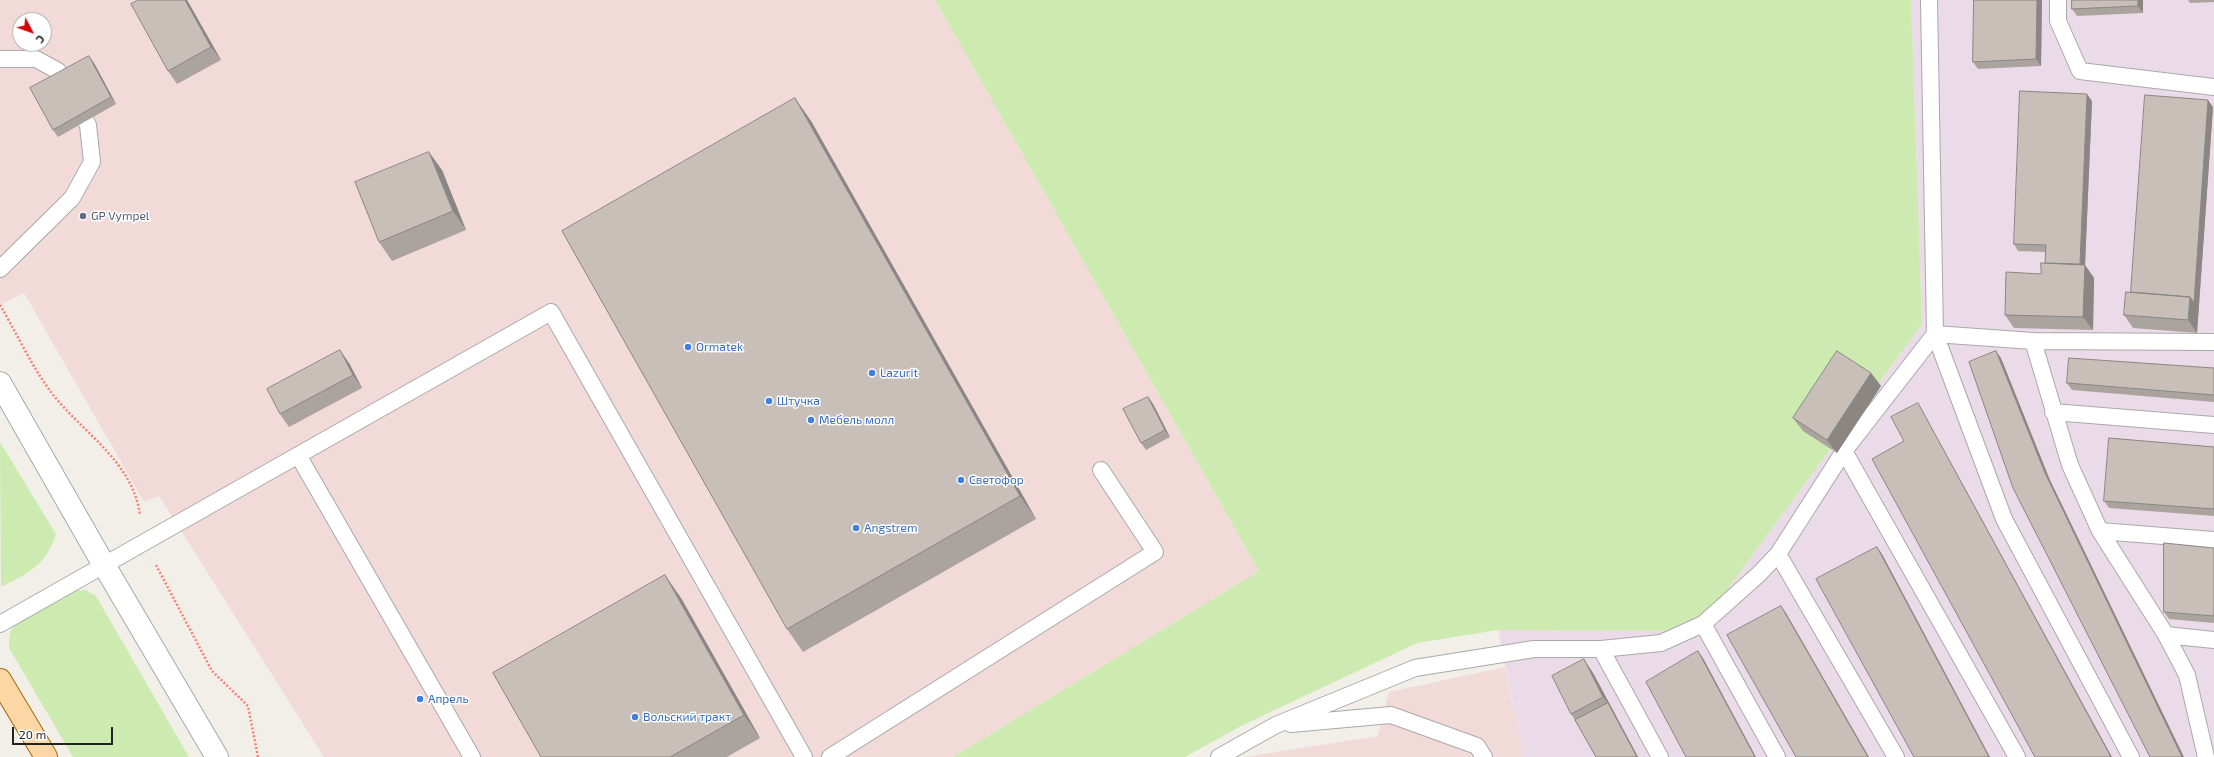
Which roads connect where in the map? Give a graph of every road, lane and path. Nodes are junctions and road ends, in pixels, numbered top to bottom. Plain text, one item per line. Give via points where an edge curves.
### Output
1 (1929, 0) edge
2 (2058, 0) edge
3 (0, 59) edge
4 (2214, 87) edge
5 (0, 269) edge
6 (1935, 334) junction
7 (2033, 341) junction
8 (2214, 342) edge
9 (0, 383) edge
10 (2053, 412) junction
11 (2214, 425) edge
12 (1844, 451) junction
13 (298, 455) junction
14 (1101, 470) dead end
15 (2100, 531) junction
16 (2214, 540) edge
17 (1778, 554) junction
18 (104, 565) junction
19 (0, 624) edge
20 (1703, 624) junction
21 (2166, 635) junction
22 (2214, 640) edge
23 (1601, 649) junction
24 (0, 680) edge
25 (1276, 725) junction
26 (2208, 740) edge
27 (46, 757) edge
28 (217, 757) edge
29 (472, 757) edge
30 (804, 757) edge
31 (830, 757) edge
32 (1219, 757) edge
33 (1484, 757) edge
34 (1660, 757) edge
35 (1777, 757) edge
36 (1896, 757) edge
37 (2017, 757) edge
38 (2131, 757) edge
39 (2206, 757) edge

1 - 6 lane
2 - 4 lane via 2058,21 2080,70
3 - 5 lane via 36,59 58,71 88,125 92,162 72,198
6 - 7 lane
6 - 12 lane
6 - 38 lane via 2004,519
7 - 8 lane
7 - 10 lane
9 - 18 street
10 - 11 lane
10 - 15 lane via 2070,466
12 - 17 lane
12 - 37 lane
13 - 18 lane
13 - 29 lane
13 - 30 lane via 551,312
14 - 31 lane via 1155,552
15 - 16 lane
15 - 21 lane
17 - 20 lane
17 - 36 lane
18 - 19 lane
18 - 28 street
20 - 23 lane via 1661,642
20 - 35 lane
21 - 22 lane
21 - 26 lane via 2187,675
23 - 25 lane via 1534,649 1415,668
23 - 34 lane
24 - 27 main road
25 - 32 lane
25 - 33 lane via 1390,715 1477,746
26 - 39 lane

